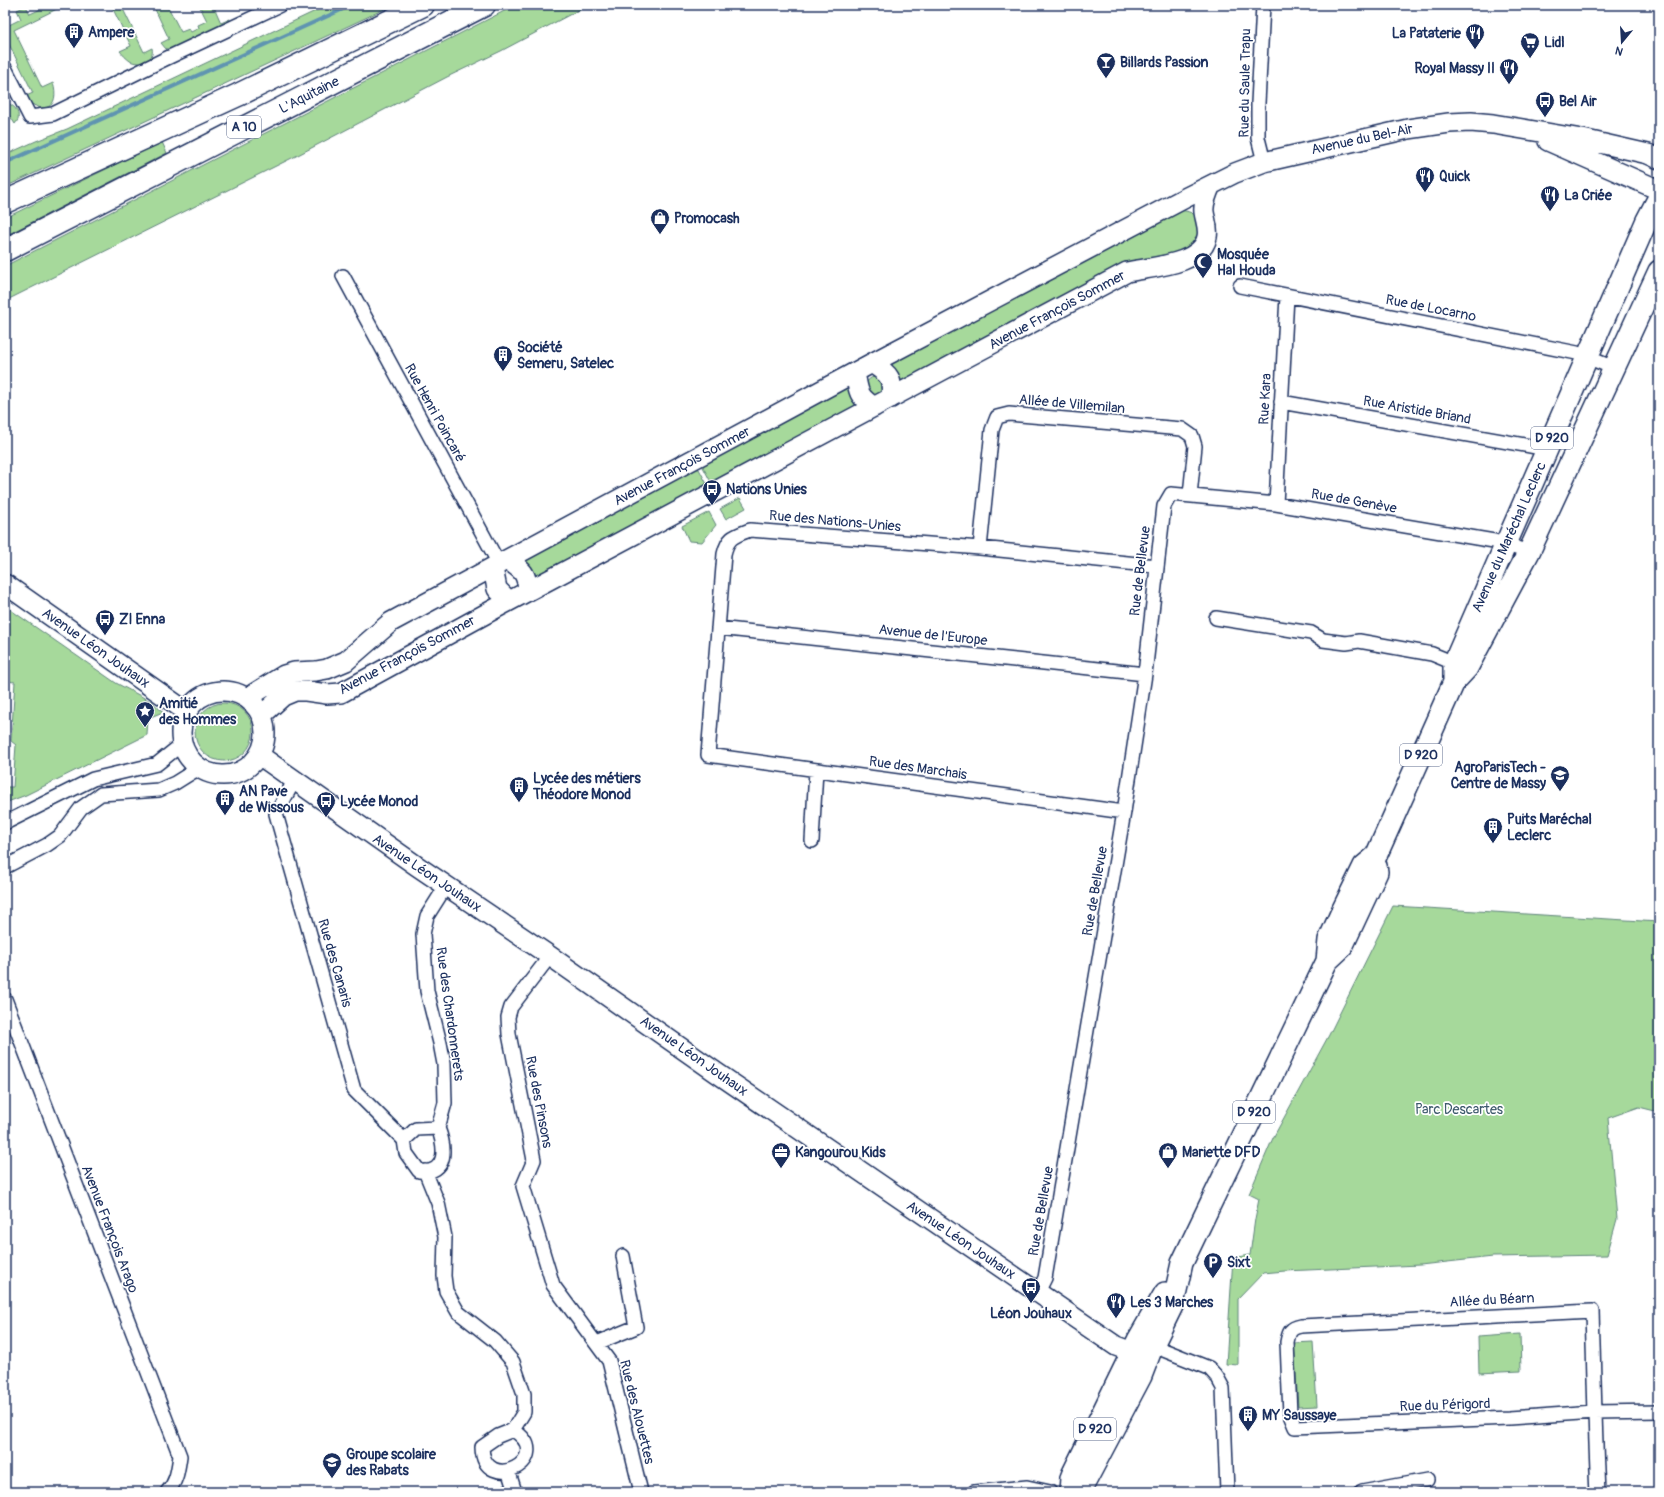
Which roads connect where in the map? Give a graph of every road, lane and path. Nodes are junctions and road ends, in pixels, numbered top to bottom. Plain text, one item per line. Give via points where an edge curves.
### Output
1 (280, 5) edge
2 (423, 5) edge
3 (484, 5) edge
4 (1263, 5) edge
5 (5, 68) edge
6 (1520, 128) junction
7 (1659, 159) edge
8 (1264, 162) junction
9 (1211, 185) junction
10 (1659, 190) edge
11 (1187, 196) junction
12 (1659, 197) edge
13 (5, 202) edge
14 (1168, 206) junction
15 (1205, 217) junction
16 (5, 250) edge
17 (1659, 272) edge
18 (343, 276) dead end
19 (1240, 286) dead end
20 (1287, 296) junction
21 (1588, 356) junction
22 (872, 363) junction
23 (1614, 368) junction
24 (855, 373) junction
25 (891, 398) junction
26 (1281, 402) junction
27 (874, 407) junction
28 (1547, 451) junction
29 (1171, 494) joint
30 (1190, 495) junction
31 (1276, 504) junction
32 (1505, 544) junction
33 (980, 548) junction
34 (1529, 552) junction
35 (500, 564) junction
36 (1157, 566) junction
37 (5, 584) edge
38 (528, 591) junction
39 (509, 601) junction
40 (1216, 618) dead end
41 (718, 628) junction
42 (1454, 672) junction
43 (1144, 674) junction
44 (247, 698) junction
45 (187, 712) junction
46 (262, 715) junction
47 (182, 744) junction
48 (259, 755) junction
49 (708, 755) joint
50 (199, 768) junction
51 (816, 770) junction
52 (294, 781) junction
53 (1124, 812) junction
54 (5, 823) edge
55 (812, 841) dead end
56 (5, 867) edge
57 (446, 886) junction
58 (550, 956) junction
59 (5, 999) edge
60 (438, 1128) junction
61 (404, 1140) junction
62 (425, 1171) junction
63 (624, 1256) dead end
64 (1038, 1292) junction
65 (597, 1343) junction
66 (1143, 1349) junction
67 (1659, 1411) edge
68 (1595, 1412) junction
69 (1295, 1427) joint
70 (513, 1430) junction
71 (509, 1473) junction
72 (1427, 1480) dead end
73 (167, 1492) edge
74 (515, 1492) edge
75 (641, 1492) edge
76 (974, 1492) edge
77 (1050, 1492) edge
78 (1072, 1492) edge
79 (1227, 1492) edge
80 (1362, 1492) edge
81 (1598, 1492) edge

1 - 5 street via 53,114 30,117
2 - 13 highway, A 10 via 231,98
3 - 16 highway, L'Aquitaine / A 10
4 - 8 street, Rue du Saule Trapu via 1258,138
6 - 7 street, Avenue du Bel-Air via 1648,154
6 - 8 street, Avenue du Bel-Air via 1470,122 1427,125
6 - 10 street, Avenue du Bel-Air
8 - 9 street, Avenue du Bel-Air
9 - 11 street
9 - 15 street, Avenue François Sommer via 1206,198
11 - 14 street
11 - 15 street
12 - 21 main road, Avenue du Maréchal Leclerc / D 920
14 - 15 street via 1183,205
14 - 22 street
15 - 25 street, Avenue François Sommer via 1208,236 1203,248 1188,259 1127,272
17 - 23 main road, Avenue du Maréchal Leclerc / D 920
18 - 35 street, Rue Henri Poincaré
19 - 20 street, Rue de Locarno
20 - 21 street, Rue de Locarno
20 - 26 street, Rue Kara
21 - 23 street, Rue de Locarno
21 - 28 main road, Avenue du Maréchal Leclerc / D 920
22 - 24 street
22 - 25 street via 889,376 892,383
23 - 34 main road, Avenue du Maréchal Leclerc / D 920
24 - 27 street via 862,399
24 - 35 street, Avenue François Sommer
25 - 27 street
26 - 28 street, Rue Aristide Briand
26 - 31 street, Rue Kara
27 - 38 street
28 - 32 main road, Avenue du Maréchal Leclerc / D 920
29 - 30 street, Rue de Genève
29 - 36 street, Rue de Bellevue via 1164,506
30 - 31 street, Rue de Genève
30 - 33 street, Allée de Villemilan via 1195,446 1192,436 1182,430 1009,414 997,417 992,430
31 - 32 street, Rue de Genève
32 - 34 street, Rue de Genève
32 - 42 main road, Avenue du Maréchal Leclerc / D 920
33 - 36 street, Rue des Nations-Unies
33 - 41 street, Rue des Nations-Unies via 750,530 734,537 726,544
34 - 42 main road, Avenue du Maréchal Leclerc / D 920 via 1467,668
35 - 38 street via 522,570
35 - 39 street via 497,589
35 - 44 street, Avenue François Sommer via 391,622 346,661 327,669 284,675
36 - 43 street, Rue de Bellevue
37 - 45 street, Avenue Léon Jouhaux
38 - 39 street, Avenue François Sommer
39 - 46 street, Avenue François Sommer via 341,693 295,691 283,696
40 - 42 street via 1311,633 1322,640 1346,643 1359,640 1432,654
41 - 43 street, Avenue de l'Europe
41 - 49 street, Rue des Nations-Unies
42 - 66 main road, Avenue du Maréchal Leclerc / D 920 via 1376,856 1376,872 1360,909 1342,947 1327,961
43 - 53 street, Rue de Bellevue
44 - 45 street via 235,692 207,694 196,701
44 - 46 street
45 - 47 street via 182,722
46 - 48 street via 266,728 265,742
47 - 50 street via 188,757
47 - 54 street via 156,764 93,779
48 - 50 street via 251,766 226,775 213,774
48 - 52 street, Avenue Léon Jouhaux
49 - 51 street, Rue des Marchais
50 - 56 street via 159,790 101,794 81,808 60,836
51 - 53 street, Rue des Marchais
51 - 55 street
52 - 57 street, Avenue Léon Jouhaux
52 - 61 street, Rue des Canaris via 276,814 354,1090
53 - 64 street, Rue de Bellevue via 1047,1270
57 - 58 street, Avenue Léon Jouhaux
57 - 60 street, Rue des Chardonnerets via 427,916 423,934 427,991 444,1064 445,1103
58 - 64 street, Avenue Léon Jouhaux
58 - 65 street, Rue des Pinsons via 511,1007 508,1017 509,1034 534,1160 523,1186 553,1285
59 - 73 street, Avenue François Arago via 180,1456 175,1482
60 - 61 street via 416,1129
60 - 62 street via 444,1150 443,1159 435,1169
61 - 62 street via 406,1153 419,1171
62 - 70 street via 438,1203 445,1237 446,1291 458,1312 495,1341 516,1368 524,1394 524,1412
63 - 65 street via 636,1327
64 - 66 street, Avenue Léon Jouhaux via 1116,1346
65 - 75 street, Rue des Alouettes via 609,1361
66 - 78 main road, D 920 via 1071,1478
66 - 78 main road, D 920 via 1116,1422 1084,1484
66 - 79 street via 1209,1368 1217,1377 1223,1388
67 - 68 street, Rue du Périgord
68 - 69 street, Rue du Périgord
68 - 69 street, Allée du Béarn via 1592,1310 1293,1328 1287,1342 1290,1415
68 - 81 street
70 - 71 street via 526,1442 527,1450 523,1464
70 - 71 street via 482,1447 482,1455 488,1466 494,1471
71 - 74 street
72 - 80 street
76 - 77 street via 1027,1487

